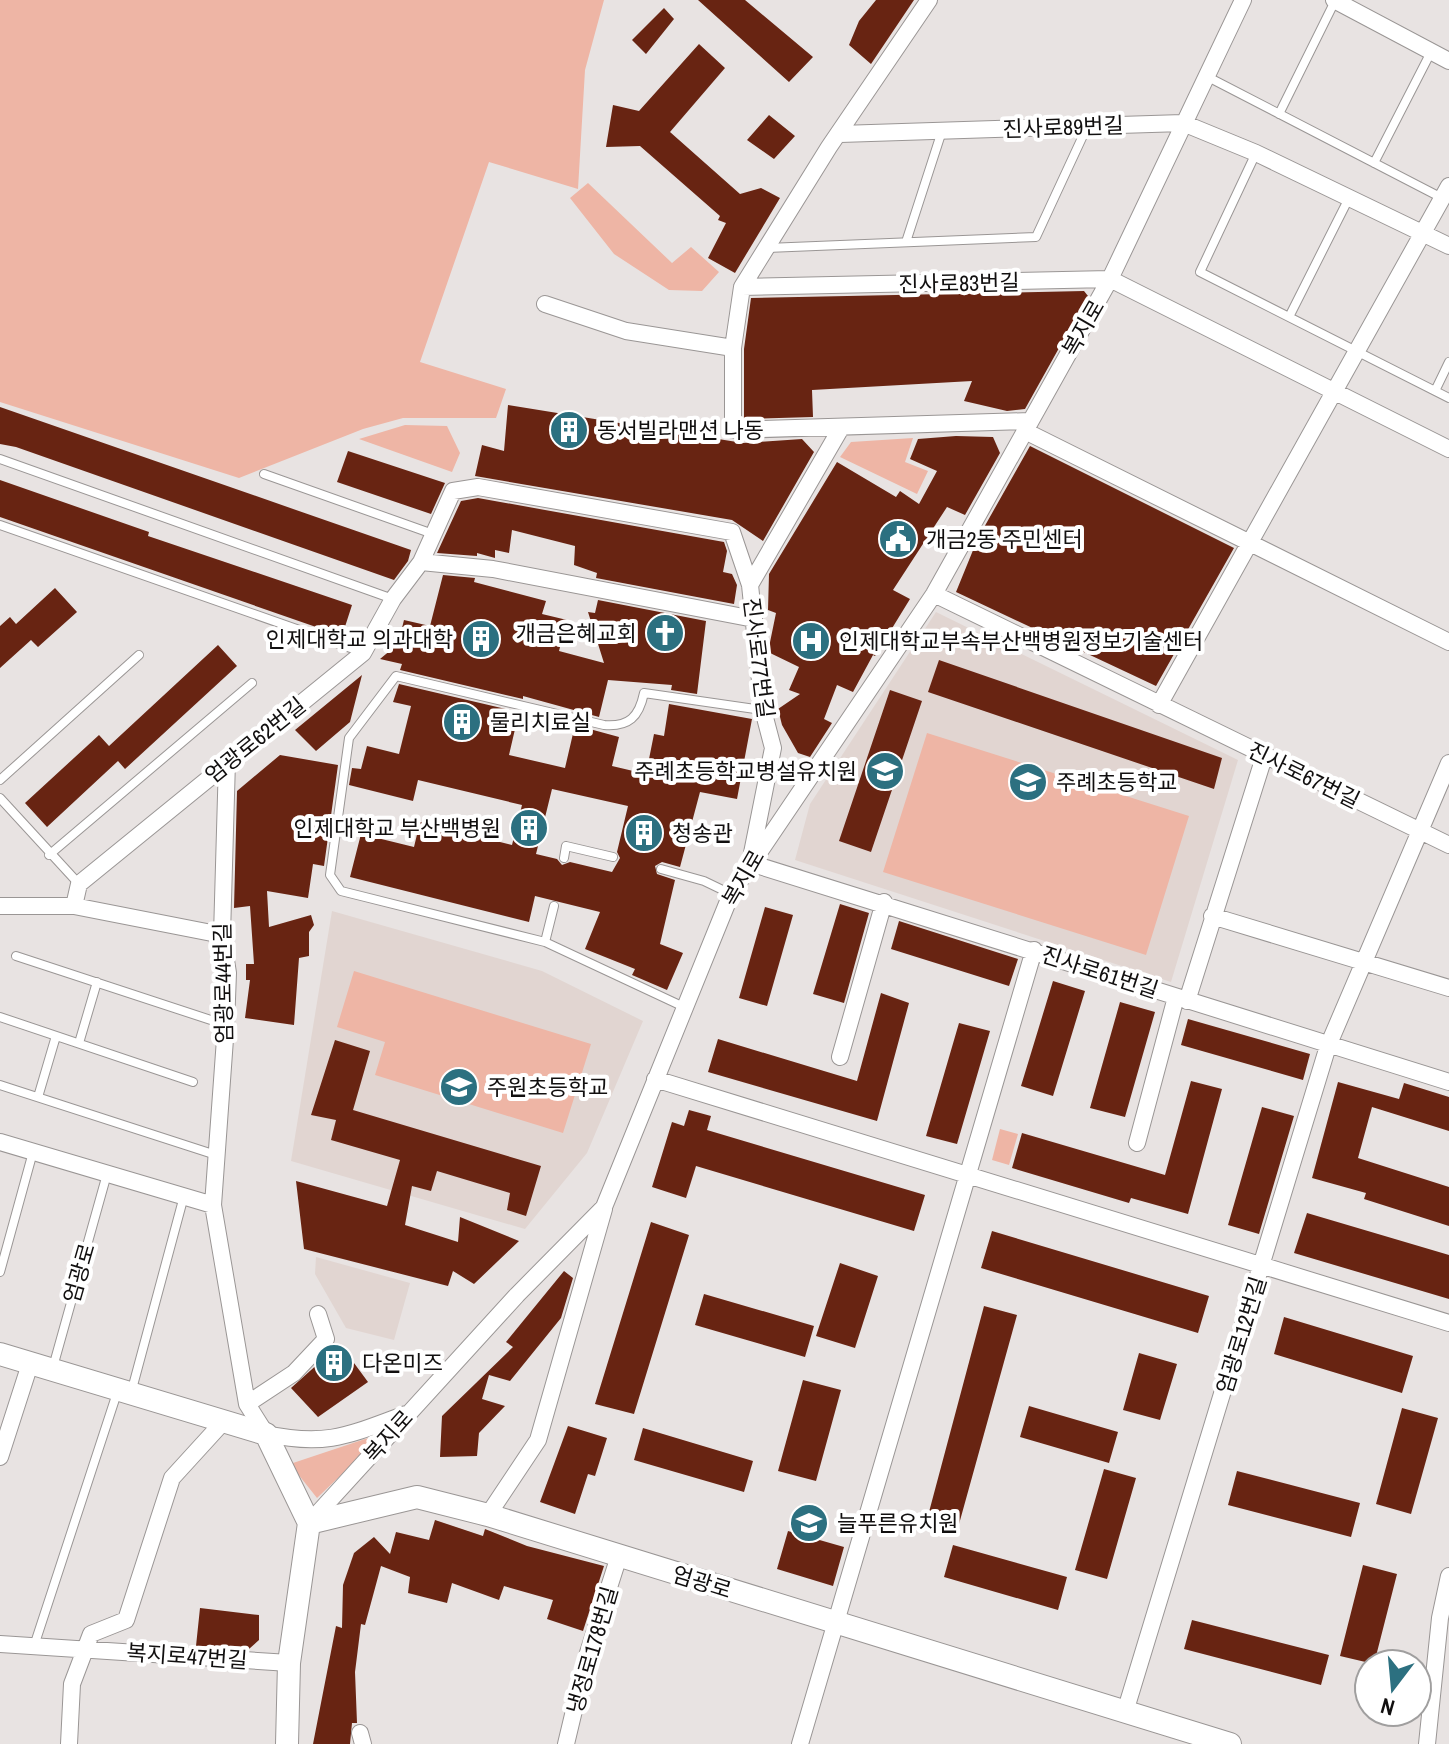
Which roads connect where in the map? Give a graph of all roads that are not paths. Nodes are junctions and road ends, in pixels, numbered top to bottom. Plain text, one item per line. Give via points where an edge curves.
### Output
1 (929, 0) edge
2 (1243, 0) edge
3 (1334, 0) edge
4 (1431, 52) junction
5 (1449, 61) edge
6 (1206, 76) junction
7 (1279, 114) junction
8 (1183, 123) junction
9 (1087, 126) junction
10 (942, 131) junction
11 (840, 134) junction
12 (1256, 153) junction
13 (1374, 163) junction
14 (1446, 192) edge
15 (1349, 198) junction
16 (1422, 232) junction
17 (906, 242) junction
18 (1449, 246) edge
19 (766, 248) junction
20 (1110, 279) junction
21 (742, 287) junction
22 (545, 304) dead end
23 (1289, 317) junction
24 (733, 348) junction
25 (1356, 351) junction
26 (1449, 362) edge
27 (1334, 389) junction
28 (1435, 391) junction
29 (1449, 398) edge
30 (1028, 426) junction
31 (841, 428) junction
32 (1449, 449) edge
33 (0, 459) edge
34 (264, 474) dead end
35 (0, 525) edge
36 (433, 534) junction
37 (1249, 541) junction
38 (421, 562) junction
39 (750, 585) junction
40 (934, 594) junction
41 (393, 599) junction
42 (754, 619) junction
43 (1449, 642) edge
44 (363, 653) junction
45 (139, 655) dead end
46 (252, 683) dead end
47 (1159, 705) junction
48 (763, 710) junction
49 (1264, 757) junction
50 (227, 761) junction
51 (1449, 763) edge
52 (0, 780) edge
53 (0, 798) edge
54 (1420, 831) junction
55 (1449, 845) edge
56 (49, 855) junction
57 (613, 857) dead end
58 (564, 858) dead end
59 (750, 863) junction
60 (661, 869) dead end
61 (79, 884) junction
62 (731, 894) junction
63 (884, 902) junction
64 (0, 906) edge
65 (74, 906) junction
66 (554, 906) dead end
67 (1212, 916) junction
68 (222, 935) junction
69 (545, 942) junction
70 (1034, 950) junction
71 (16, 956) dead end
72 (1364, 961) junction
73 (97, 982) junction
74 (1449, 988) edge
75 (1182, 999) junction
76 (684, 1007) junction
77 (0, 1017) edge
78 (226, 1025) junction
79 (56, 1036) junction
80 (79, 1043) junction
81 (1328, 1046) junction
82 (840, 1057) dead end
83 (655, 1079) junction
84 (193, 1082) dead end
85 (1449, 1082) edge
86 (0, 1085) edge
87 (38, 1097) junction
88 (0, 1142) edge
89 (1137, 1143) dead end
90 (33, 1152) junction
91 (217, 1156) junction
92 (107, 1174) junction
93 (970, 1176) junction
94 (184, 1196) junction
95 (213, 1205) junction
96 (604, 1207) junction
97 (1263, 1265) junction
98 (0, 1272) edge
99 (318, 1314) dead end
100 (1449, 1323) edge
101 (0, 1354) edge
102 (41, 1368) junction
103 (124, 1392) junction
104 (247, 1404) junction
105 (408, 1414) junction
106 (224, 1421) junction
107 (266, 1434) junction
108 (0, 1457) edge
109 (488, 1515) junction
110 (309, 1523) junction
111 (619, 1556) junction
112 (1449, 1576) edge
113 (834, 1623) junction
114 (0, 1644) edge
115 (34, 1647) junction
116 (84, 1650) junction
117 (289, 1663) junction
118 (1125, 1712) junction
119 (1192, 1738) edge
120 (69, 1744) edge
121 (287, 1744) edge
122 (566, 1744) edge
123 (800, 1744) edge
124 (1230, 1744) edge
125 (1427, 1744) edge

1 - 11 street
2 - 6 street, 복지로
3 - 4 street
3 - 7 lane
4 - 5 street
4 - 13 lane
6 - 7 lane
6 - 8 street, 복지로
7 - 13 lane
8 - 9 street, 진사로89번길
8 - 12 street, 진사로89번길
8 - 20 street, 복지로
9 - 10 street, 진사로89번길
9 - 17 lane via 1036,237
10 - 11 street, 진사로89번길
10 - 17 lane
11 - 19 street
12 - 15 street, 진사로89번길
12 - 23 lane via 1200,272
13 - 14 lane
14 - 16 street
15 - 16 street, 진사로89번길
15 - 23 lane
16 - 18 street, 진사로89번길
16 - 25 street
17 - 19 lane
19 - 21 street
20 - 21 street, 진사로83번길
20 - 27 street, 진사로83번길
20 - 30 street, 복지로
21 - 24 street
22 - 24 street via 626,331
23 - 25 lane
24 - 31 street via 733,430
25 - 27 street
25 - 28 lane
26 - 28 lane
27 - 32 street, 진사로83번길
27 - 37 street
28 - 29 lane
30 - 31 street
30 - 37 street
30 - 40 street, 복지로
31 - 39 street, 진사로77번길
33 - 41 lane
34 - 36 lane
35 - 44 lane
36 - 38 street, 엄광로62번길
36 - 39 street, 엄광로62번길 via 453,491 478,487 732,532
37 - 43 street
37 - 47 street
38 - 41 street, 엄광로62번길
38 - 42 street via 493,569
39 - 42 street, 진사로77번길
40 - 47 street, 진사로67번길
40 - 59 street, 복지로
41 - 44 street, 엄광로62번길
42 - 48 street, 진사로77번길
44 - 50 street, 엄광로62번길
45 - 52 lane
46 - 56 lane
47 - 49 street, 진사로67번길
48 - 59 street, 진사로77번길 via 773,748
48 - 69 lane via 644,693 632,720 604,725 396,676 349,738 330,875 341,891
49 - 54 street, 진사로67번길
49 - 67 street
50 - 61 street, 엄광로62번길
50 - 68 street, 엄광로44번길
51 - 54 street, 엄광로12번길
53 - 56 lane
54 - 55 street, 진사로67번길
54 - 72 street, 엄광로12번길
56 - 61 lane
57 - 58 lane via 566,846
59 - 62 street, 복지로
59 - 63 street, 진사로61번길
60 - 62 lane
61 - 65 street
62 - 76 street, 복지로
63 - 70 street, 진사로61번길
63 - 82 street
64 - 65 street
65 - 68 street
66 - 69 lane
67 - 72 street
67 - 75 street
68 - 78 street, 엄광로44번길 via 228,973
69 - 76 lane
70 - 75 street, 진사로61번길
70 - 93 street
71 - 73 lane
72 - 74 street
72 - 81 street, 엄광로12번길
73 - 78 lane
73 - 80 lane
75 - 81 street, 진사로61번길
75 - 89 street
76 - 83 street, 복지로
77 - 79 lane
78 - 91 street, 엄광로44번길
79 - 80 lane
79 - 87 lane
80 - 84 lane
81 - 85 street, 진사로61번길
81 - 97 street, 엄광로12번길
83 - 93 street
83 - 96 street, 복지로
86 - 87 lane
87 - 91 lane
88 - 90 street
90 - 92 street
90 - 98 lane
91 - 95 street, 엄광로44번길
92 - 94 street
92 - 102 lane, 엄광로
93 - 97 street
93 - 113 street
94 - 95 street
94 - 103 lane
95 - 104 street, 엄광로44번길
96 - 105 street, 복지로
96 - 109 street via 538,1440
97 - 100 street
97 - 118 street, 엄광로12번길
99 - 104 street via 326,1339 294,1373
101 - 102 main road
102 - 103 main road
102 - 108 street
103 - 106 main road
103 - 115 lane
104 - 107 street, 엄광로44번길
105 - 107 street via 343,1437 304,1442
105 - 110 street, 복지로
106 - 107 main road
106 - 116 street, 복지로47번길 via 172,1478 126,1620 91,1634
107 - 110 main road
109 - 110 main road, 엄광로 via 417,1497
109 - 111 main road, 엄광로
110 - 117 main road
111 - 113 main road, 엄광로
111 - 122 street, 냉정로178번길
112 - 125 street
113 - 118 main road, 엄광로
113 - 123 street
114 - 115 street, 복지로47번길
115 - 116 street, 복지로47번길
116 - 117 street, 복지로47번길
116 - 120 street via 72,1684
117 - 121 main road
118 - 119 main road, 엄광로
119 - 124 main road, 엄광로

